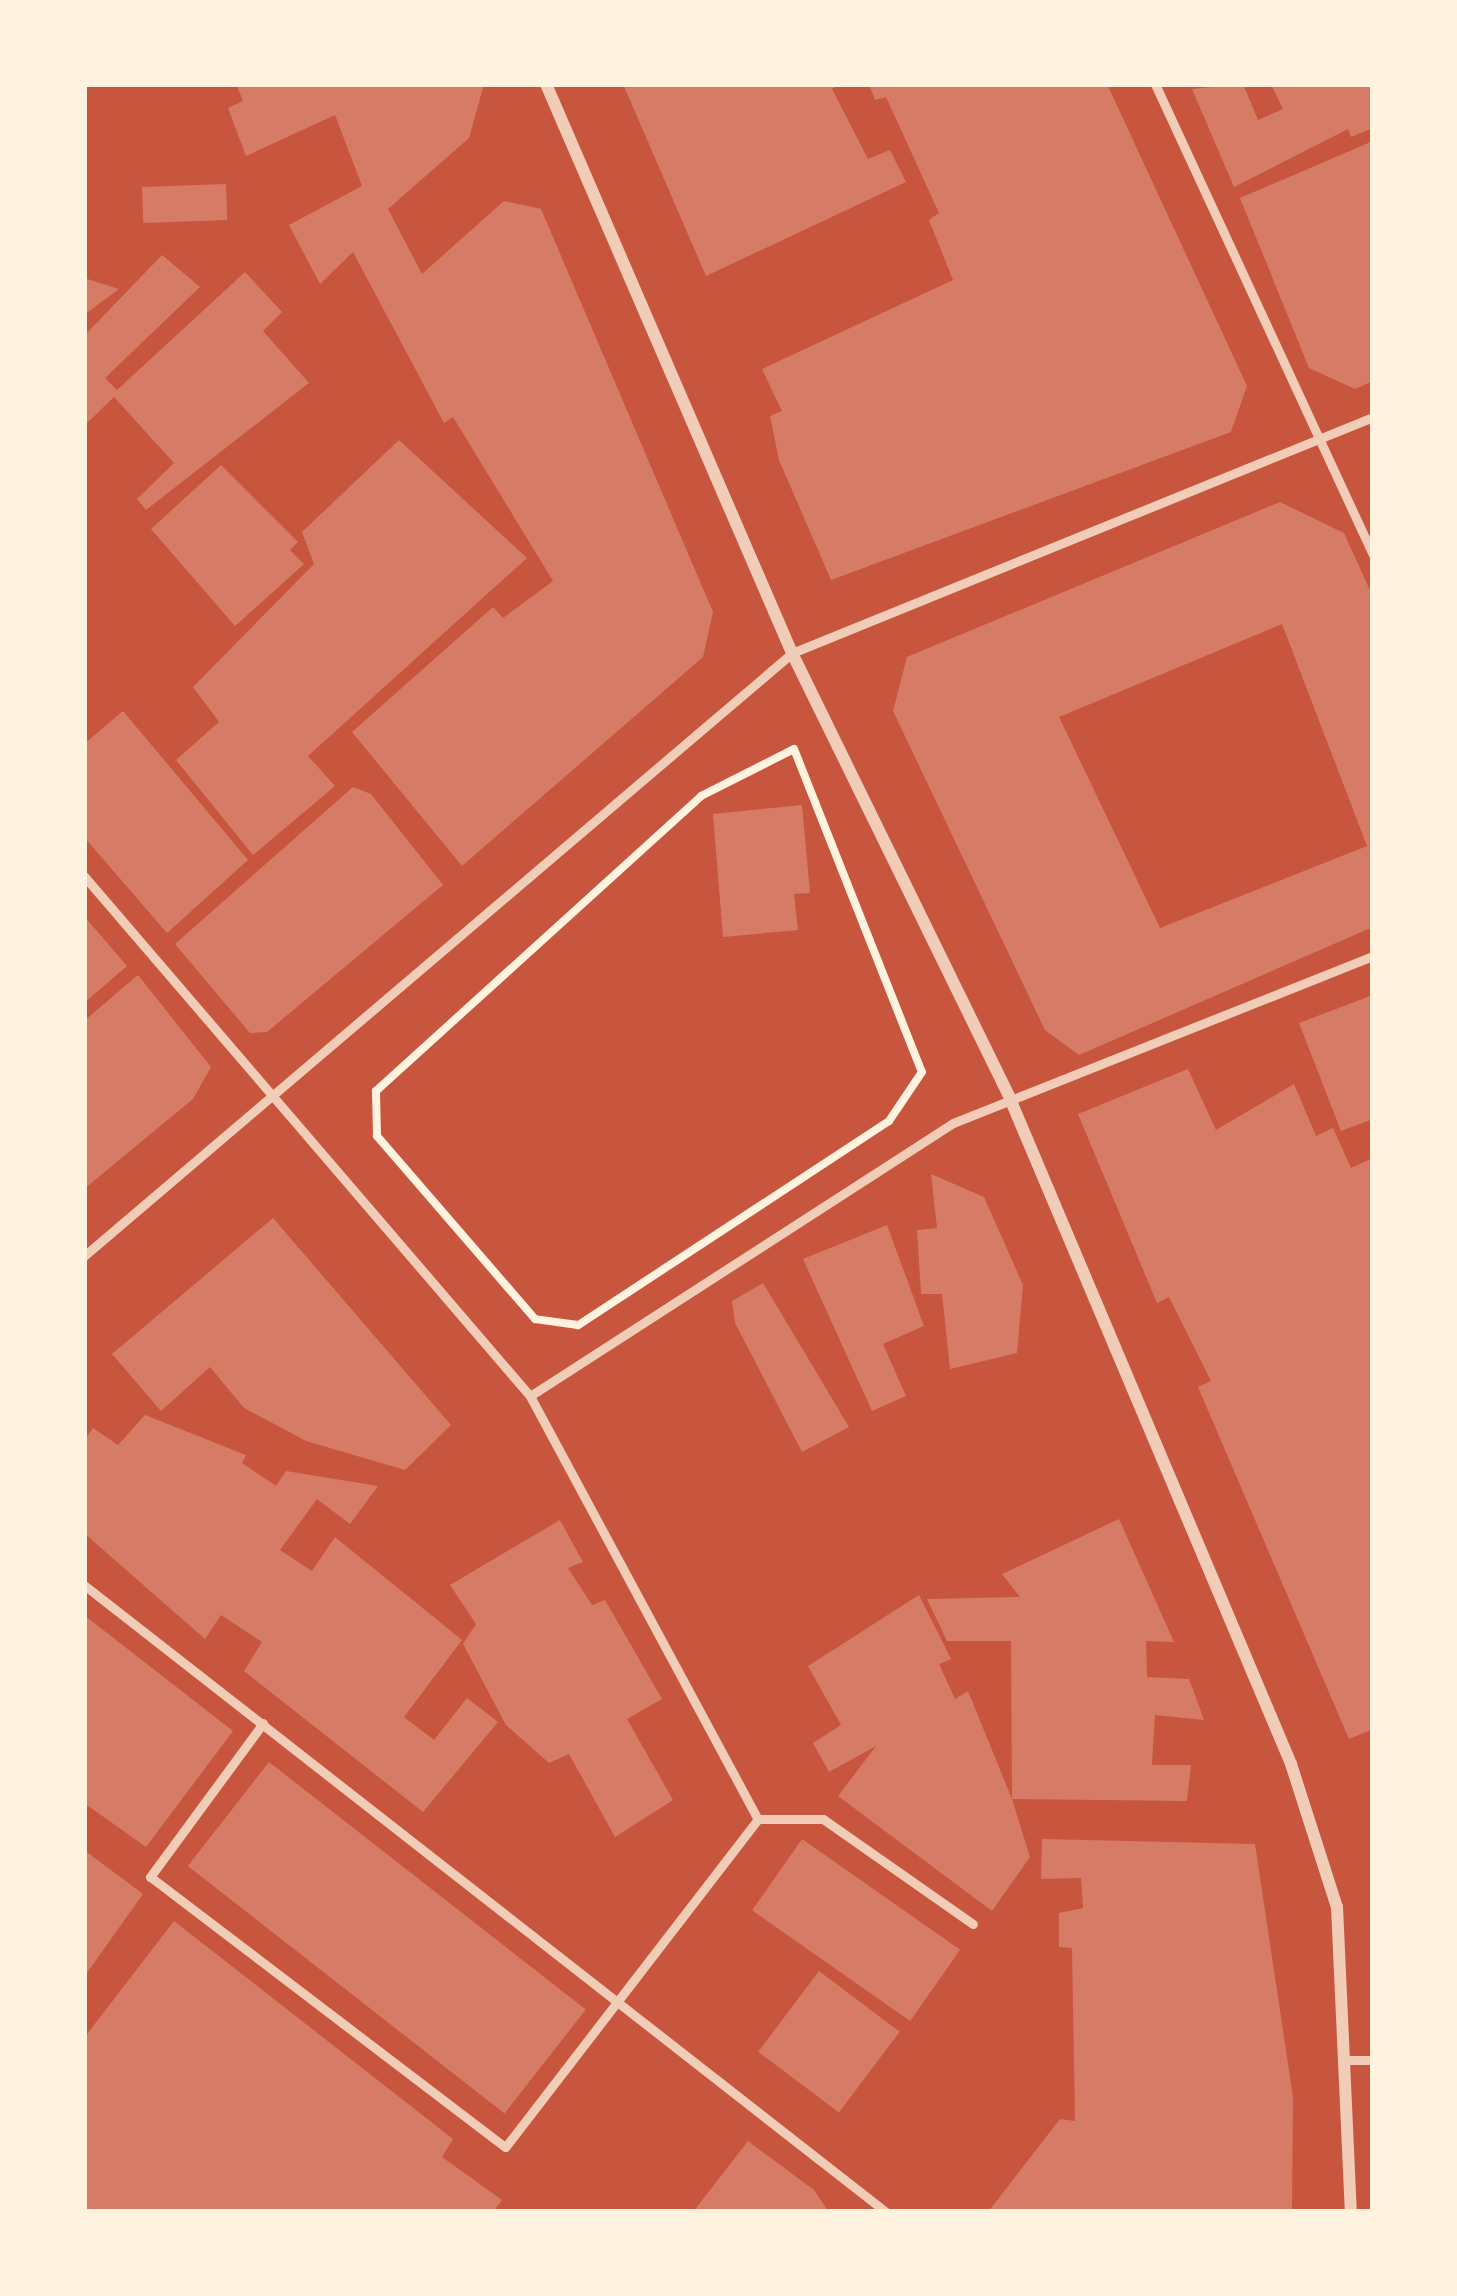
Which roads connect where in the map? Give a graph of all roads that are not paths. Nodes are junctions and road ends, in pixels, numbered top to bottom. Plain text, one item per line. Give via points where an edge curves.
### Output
1 (546, 84) edge
2 (1155, 84) edge
3 (1373, 418) edge
4 (1317, 440) junction
5 (1373, 555) edge
6 (792, 653) junction
7 (84, 877) edge
8 (1373, 956) edge
9 (268, 1100) junction
10 (1011, 1101) junction
11 (84, 1256) edge
12 (530, 1396) junction
13 (84, 1585) edge
14 (263, 1723) junction
15 (758, 1819) junction
16 (973, 1924) dead end
17 (626, 2003) junction
18 (1344, 2060) junction
19 (1373, 2060) edge
20 (886, 2212) edge
21 (1351, 2212) edge

1 - 6 street
2 - 4 lane
3 - 4 lane
4 - 5 lane
4 - 6 lane
6 - 9 lane
6 - 10 street
7 - 9 lane
8 - 10 lane
9 - 11 lane
9 - 12 lane
10 - 12 lane via 953,1124
10 - 18 street via 1291,1764 1337,1907
12 - 15 lane
13 - 14 lane
14 - 17 lane
14 - 17 lane via 150,1876 169,1891 505,2147
15 - 16 lane via 824,1819
15 - 17 lane
17 - 20 lane
18 - 19 lane
18 - 21 street

